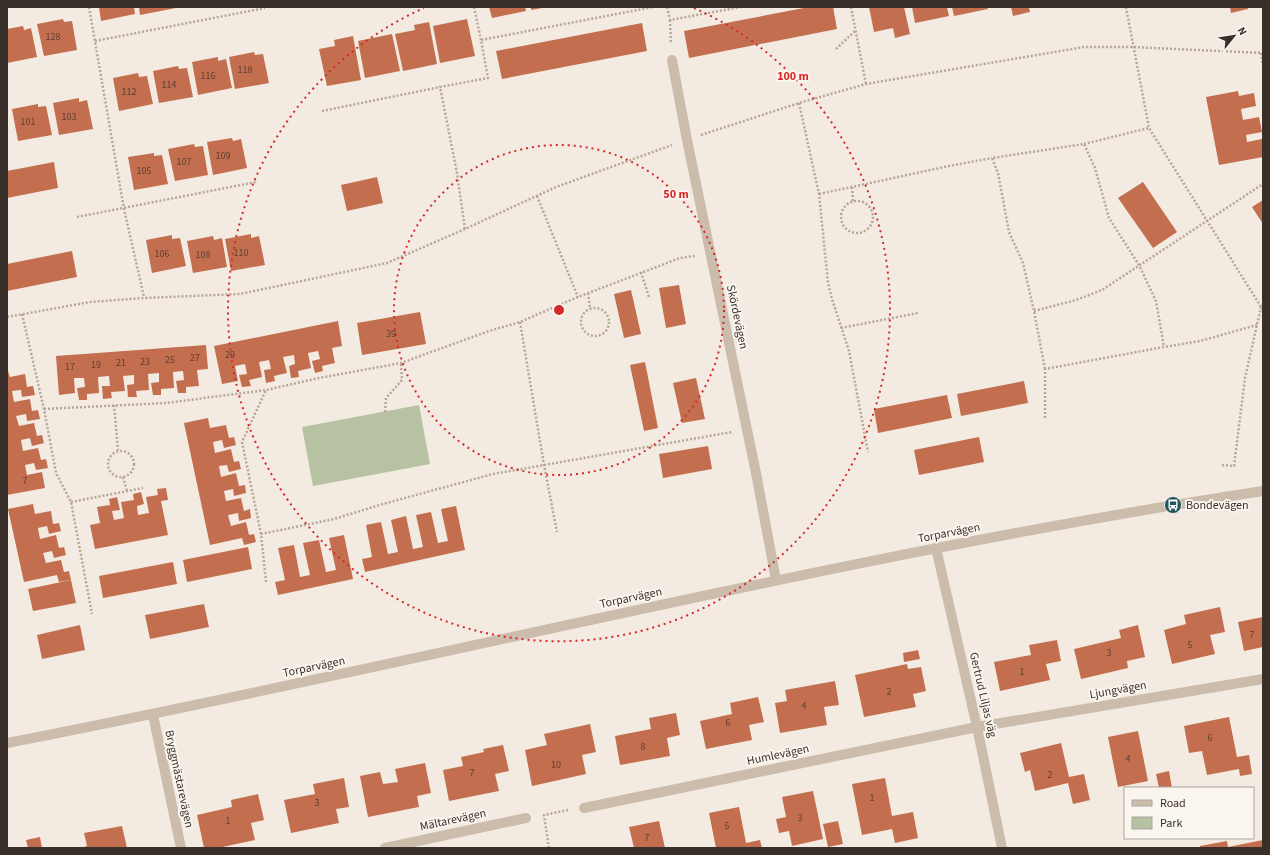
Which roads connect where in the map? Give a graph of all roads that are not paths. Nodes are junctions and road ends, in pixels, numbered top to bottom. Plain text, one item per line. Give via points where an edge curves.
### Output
1 (672, 60) road end
2 (1263, 491) edge
3 (936, 548) junction
4 (776, 580) junction
5 (1263, 679) edge
6 (153, 715) junction
7 (977, 727) junction
8 (7, 743) edge
9 (584, 808) road end
10 (526, 818) dead end
11 (181, 848) edge
12 (385, 848) edge
13 (1002, 848) edge

1 - 4 street, Skördevägen
2 - 3 street, Torparvägen
3 - 4 street, Torparvägen
3 - 7 street, Gertrud Liljas väg
4 - 6 street, Torparvägen
5 - 7 street, Ljungvägen
6 - 8 street, Torparvägen
6 - 11 street, Bryggmästarevägen
7 - 9 street, Humlevägen
7 - 13 street, Gertrud Liljas väg
10 - 12 street, Mältarevägen

